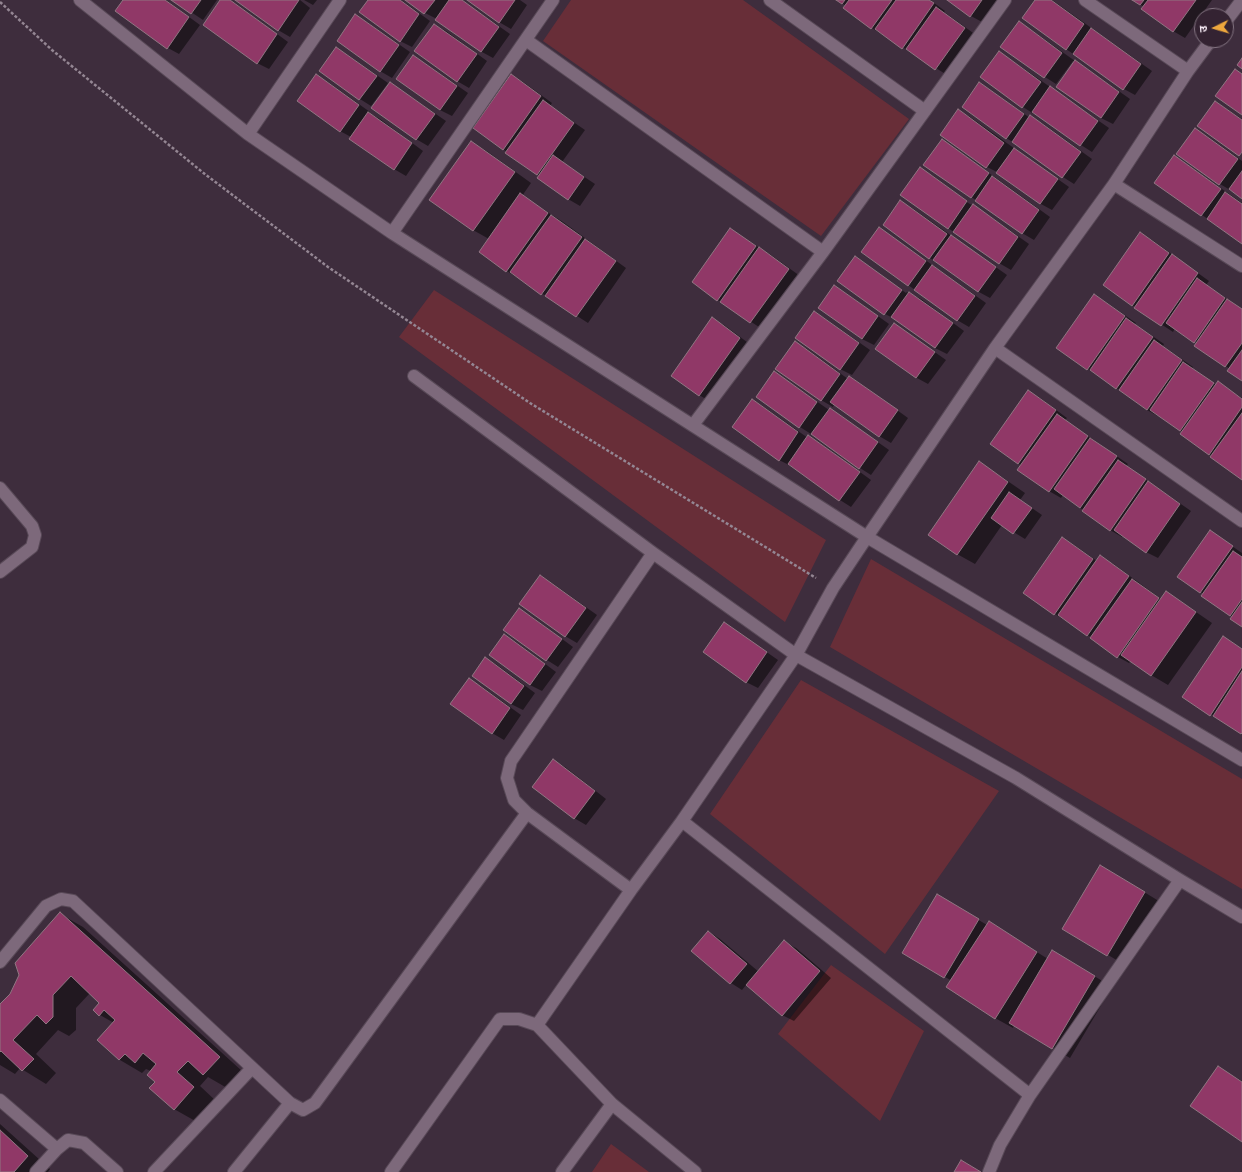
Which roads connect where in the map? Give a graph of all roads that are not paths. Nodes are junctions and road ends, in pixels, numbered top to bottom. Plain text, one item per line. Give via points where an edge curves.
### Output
1 (80, 0) edge
2 (340, 0) edge
3 (554, 0) edge
4 (770, 0) edge
5 (1005, 0) edge
6 (1085, 0) edge
7 (1242, 0) edge
8 (96, 5) edge
9 (1234, 10) edge
10 (526, 40) junction
11 (1205, 48) edge
12 (1188, 72) junction
13 (925, 111) junction
14 (248, 134) junction
15 (1114, 184) junction
16 (392, 233) junction
17 (823, 252) junction
18 (1242, 266) edge
19 (995, 348) junction
20 (414, 376) dead end
21 (693, 425) junction
22 (0, 488) edge
23 (1242, 521) edge
24 (868, 536) junction
25 (653, 553) junction
26 (0, 572) edge
27 (796, 655) junction
28 (1242, 760) edge
29 (527, 813) junction
30 (682, 821) junction
31 (1180, 880) junction
32 (631, 890) junction
33 (1242, 917) edge
34 (0, 962) edge
35 (536, 1025) junction
36 (252, 1068) junction
37 (1030, 1095) junction
38 (0, 1100) edge
39 (290, 1103) junction
40 (612, 1104) junction
41 (57, 1150) junction
42 (36, 1172) edge
43 (117, 1172) edge
44 (154, 1172) edge
45 (234, 1172) edge
46 (391, 1172) edge
47 (562, 1172) edge
48 (695, 1172) edge
49 (989, 1172) edge

1 - 8 street
2 - 14 street
3 - 10 street
4 - 13 street
5 - 13 street
6 - 12 street
7 - 9 street
8 - 14 street
10 - 16 street
10 - 17 street
11 - 12 street
12 - 15 street
13 - 17 street
14 - 16 street
15 - 18 street
15 - 19 street
16 - 21 street
17 - 21 street
19 - 23 street
19 - 24 street
20 - 25 street
21 - 24 street
22 - 26 street via 32,526 35,535 32,547
24 - 27 street via 833,588
24 - 28 street
25 - 27 street
25 - 29 street via 510,761 507,778 514,800
27 - 30 street
27 - 31 street via 1016,778
29 - 32 street
29 - 39 street via 315,1103 303,1110
30 - 32 street
30 - 37 street
31 - 33 street
31 - 37 street
32 - 35 street
34 - 36 street via 46,906 60,900 73,901
35 - 40 street
35 - 46 street via 519,1019 500,1019
36 - 39 street
36 - 44 street
37 - 49 street via 1000,1145
38 - 41 street
39 - 45 street
40 - 47 street
40 - 48 street
41 - 42 street
41 - 43 street via 68,1140 84,1144

